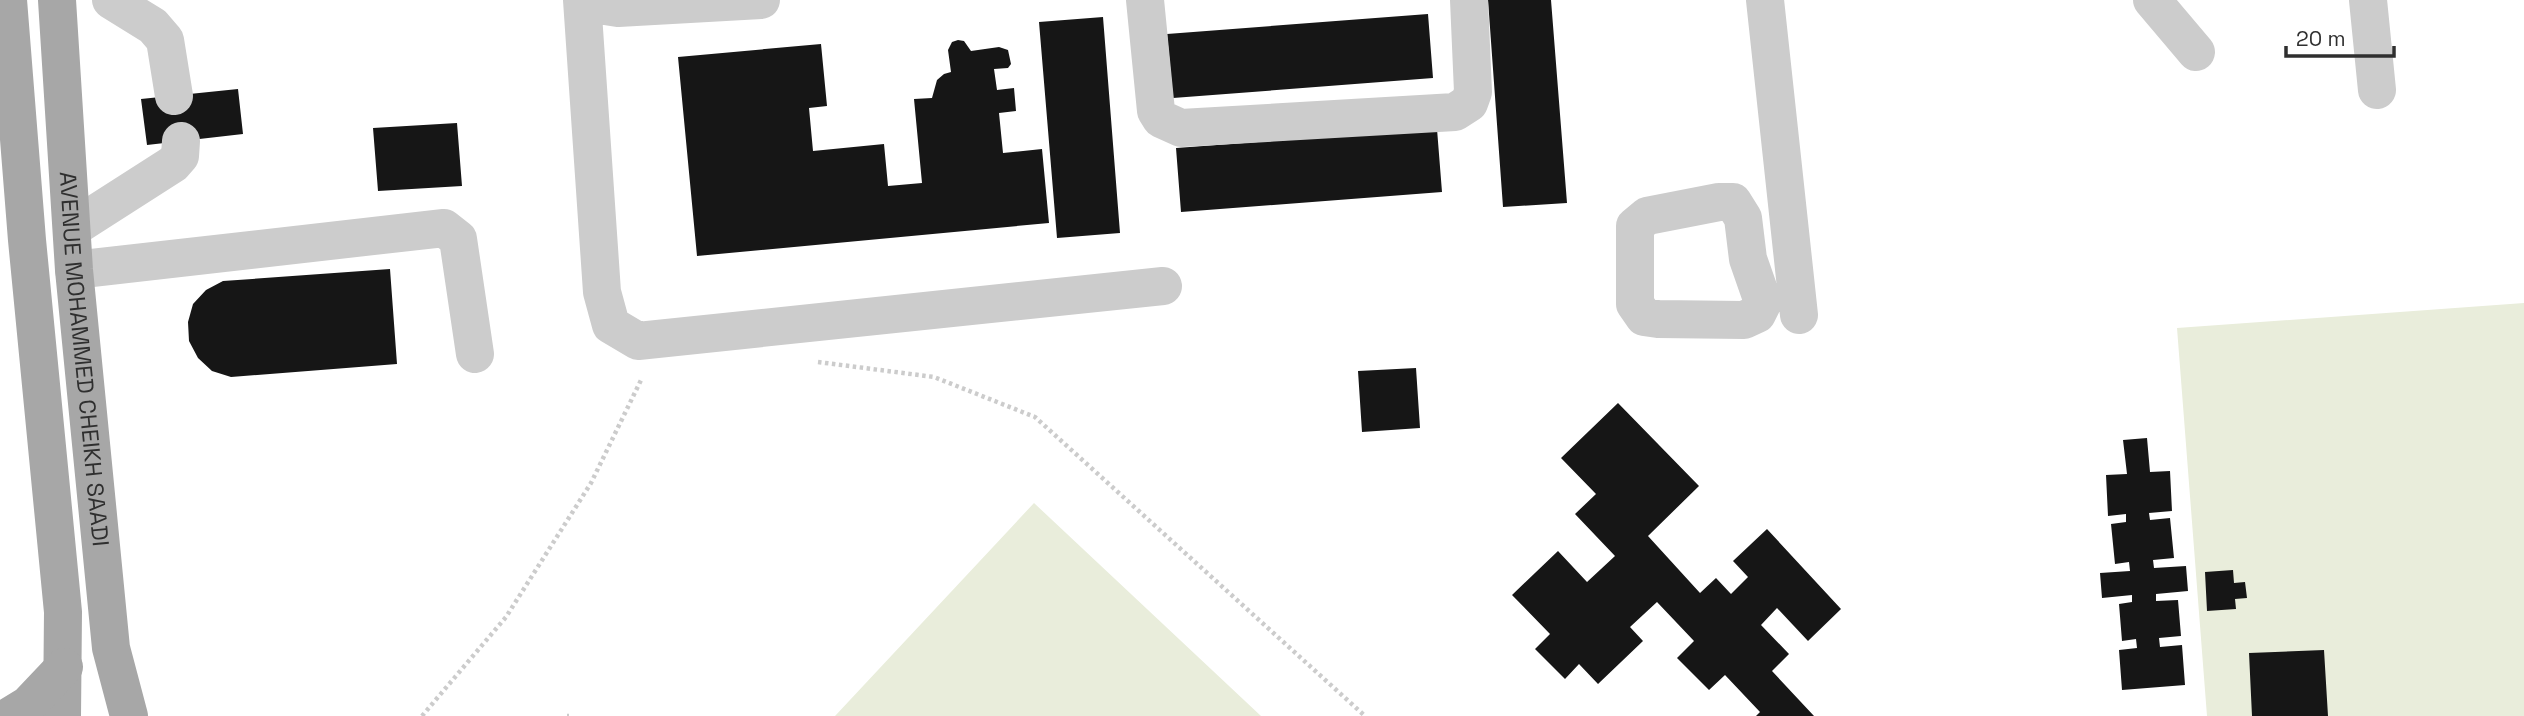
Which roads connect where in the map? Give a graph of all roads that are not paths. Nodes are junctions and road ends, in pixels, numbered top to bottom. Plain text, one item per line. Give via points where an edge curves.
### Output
1 (8, 0) edge
2 (57, 0) edge
3 (111, 0) edge
4 (582, 0) edge
5 (591, 0) edge
6 (750, 0) edge
7 (761, 0) edge
8 (1145, 0) edge
9 (1469, 0) edge
10 (1765, 0) edge
11 (2152, 0) edge
12 (2368, 0) edge
13 (2196, 52) dead end
14 (2377, 90) dead end
15 (174, 96) dead end
16 (181, 141) dead end
17 (73, 228) junction
18 (1793, 254) junction
19 (1748, 259) dead end
20 (74, 270) junction
21 (1163, 286) dead end
22 (1799, 315) dead end
23 (475, 354) dead end
24 (64, 667) junction
25 (10, 716) edge
26 (62, 716) edge
27 (129, 716) edge

1 - 24 main road, AVENUE MOHAMMED CHEIKH SAADI via 63,612
2 - 17 main road, AVENUE MOHAMMED CHEIKH SAADI
3 - 15 street via 153,26 165,40
4 - 21 street via 602,292 611,325 638,341
5 - 6 street via 618,8
6 - 7 street
8 - 9 street via 1156,111 1161,119 1181,128 1455,112 1469,103 1473,92
10 - 18 street
11 - 13 street
12 - 14 street
16 - 17 street via 180,156 173,164
17 - 20 main road, AVENUE MOHAMMED CHEIKH SAADI
18 - 19 street
18 - 22 street
20 - 23 street via 444,228 458,239
20 - 27 main road, AVENUE MOHAMMED CHEIKH SAADI via 111,648
24 - 25 main road via 29,705
24 - 26 main road, AVENUE MOHAMMED CHEIKH SAADI

